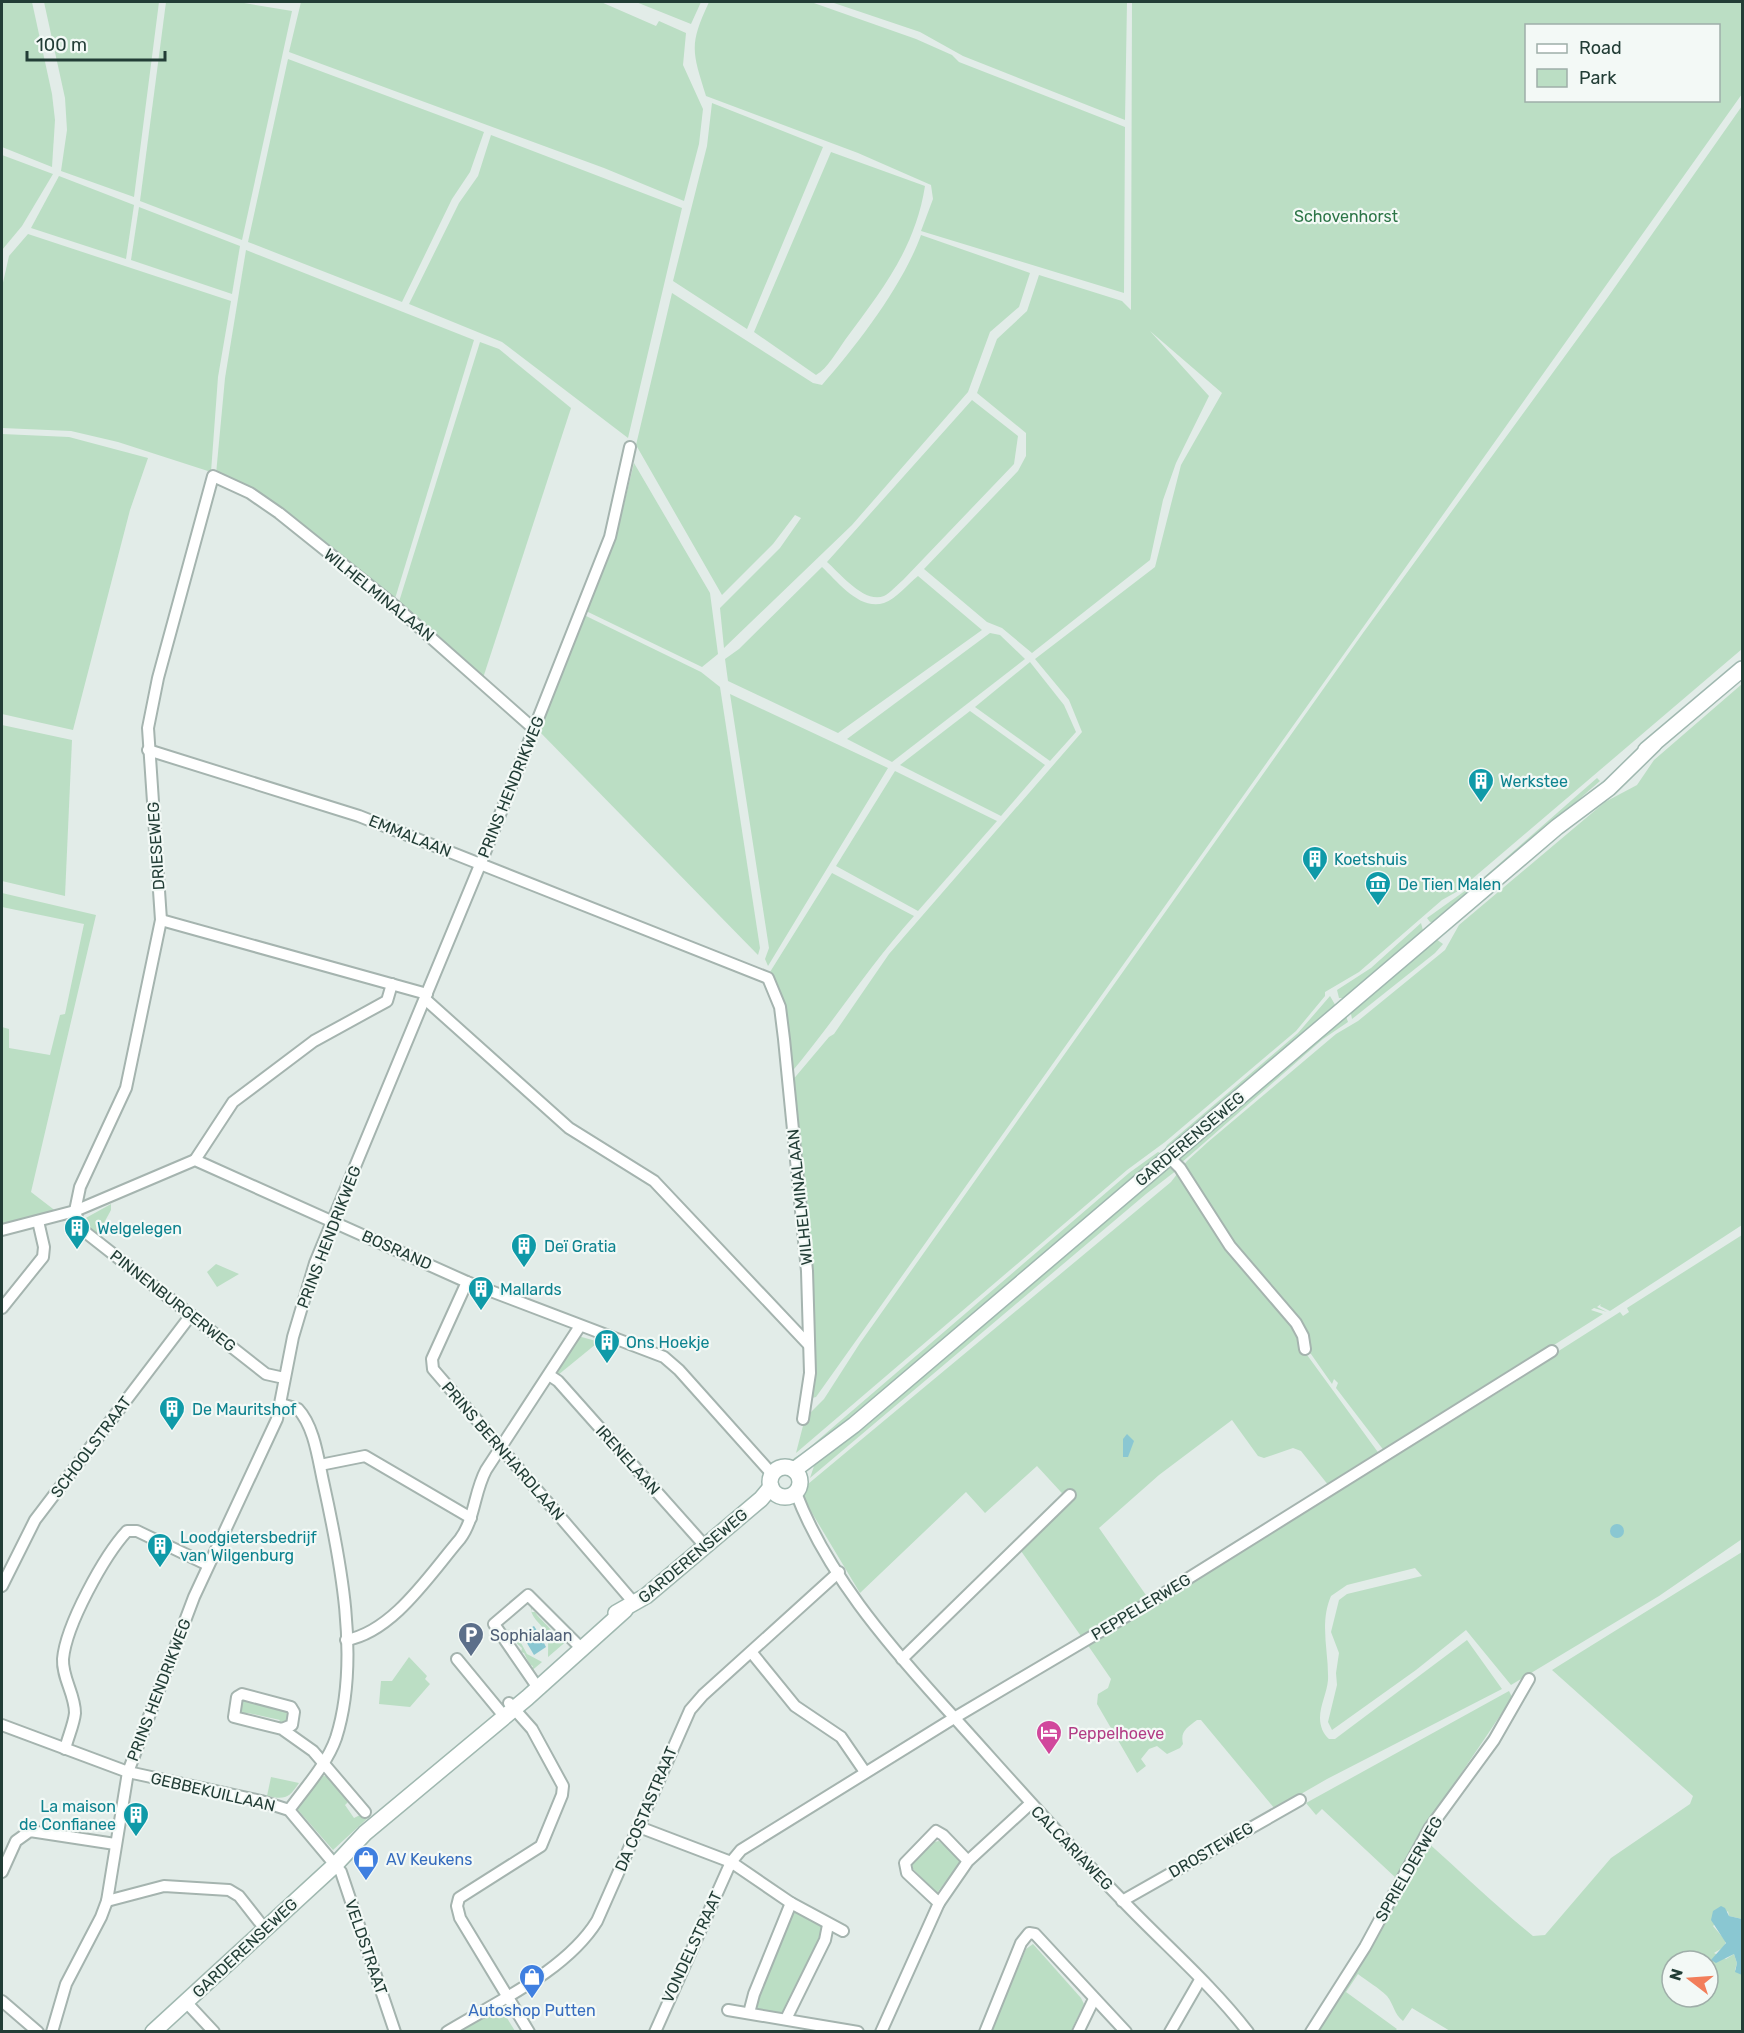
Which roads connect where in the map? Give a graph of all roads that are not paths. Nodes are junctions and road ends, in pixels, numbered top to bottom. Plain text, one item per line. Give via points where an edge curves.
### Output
1 (630, 447) dead end
2 (213, 476) joint
3 (1743, 669) edge
4 (534, 729) junction
5 (148, 750) junction
6 (480, 865) junction
7 (160, 920) junction
8 (768, 978) joint
9 (392, 984) junction
10 (426, 996) junction
11 (1169, 1157) junction
12 (195, 1160) junction
13 (75, 1211) junction
14 (38, 1221) junction
15 (333, 1221) junction
16 (2, 1230) edge
17 (467, 1282) junction
18 (2, 1308) edge
19 (190, 1315) junction
20 (580, 1326) junction
21 (808, 1344) junction
22 (1305, 1348) dead end
23 (1552, 1351) dead end
24 (549, 1375) junction
25 (284, 1378) junction
26 (281, 1404) junction
27 (803, 1419) dead end
28 (501, 1448) junction
29 (320, 1465) junction
30 (796, 1473) junction
31 (777, 1488) junction
32 (1070, 1496) dead end
33 (471, 1518) junction
34 (705, 1546) junction
35 (208, 1565) junction
36 (839, 1572) junction
37 (2, 1586) edge
38 (630, 1607) junction
39 (346, 1640) junction
40 (580, 1646) junction
41 (752, 1653) junction
42 (457, 1659) dead end
43 (902, 1659) junction
44 (1529, 1679) dead end
45 (536, 1685) junction
46 (507, 1710) junction
47 (954, 1718) junction
48 (2, 1725) edge
49 (282, 1729) junction
50 (65, 1749) junction
51 (324, 1762) junction
52 (128, 1772) junction
53 (865, 1772) junction
54 (1300, 1800) dead end
55 (1030, 1804) junction
56 (289, 1810) junction
57 (365, 1812) dead end
58 (639, 1827) junction
59 (116, 1844) junction
60 (968, 1861) junction
61 (731, 1862) junction
62 (336, 1863) junction
63 (2, 1872) edge
64 (1122, 1900) junction
65 (107, 1901) junction
66 (791, 1903) junction
67 (939, 1903) junction
68 (828, 1925) junction
69 (265, 1929) junction
70 (843, 1931) dead end
71 (1200, 1980) junction
72 (507, 1995) junction
73 (1094, 1999) junction
74 (2, 2001) edge
75 (186, 2002) junction
76 (728, 2010) dead end
77 (749, 2013) junction
78 (786, 2019) junction
79 (38, 2031) edge
80 (52, 2031) edge
81 (153, 2031) edge
82 (214, 2031) edge
83 (395, 2031) edge
84 (447, 2031) edge
85 (529, 2031) edge
86 (655, 2031) edge
87 (858, 2031) edge
88 (881, 2031) edge
89 (985, 2031) edge
90 (1078, 2031) edge
91 (1126, 2031) edge
92 (1170, 2031) edge
93 (1248, 2031) edge
94 (1311, 2031) edge

1 - 4 street, PRINS HENDRIKWEG via 610,537
2 - 4 street, WILHELMINALAAN via 279,513 395,606
2 - 5 street, DRIESEWEG via 158,678 148,728
3 - 11 main road, GARDERENSEWEG via 1654,744 1609,788 1557,827
4 - 6 street, PRINS HENDRIKWEG
5 - 6 street, EMMALAAN via 359,816
5 - 7 street, DRIESEWEG
6 - 8 street, EMMALAAN
6 - 10 street, PRINS HENDRIKWEG
7 - 9 street
7 - 13 street, DRIESEWEG via 126,1088 80,1187
8 - 21 street, WILHELMINALAAN via 780,1007 784,1039 807,1271
9 - 10 street
9 - 12 street via 387,1001 314,1041 234,1102
10 - 15 street, PRINS HENDRIKWEG
10 - 21 street via 569,1128 654,1181
11 - 22 street via 1230,1246 1296,1323
11 - 30 main road, GARDERENSEWEG
12 - 13 street
12 - 15 street, BOSRAND
13 - 14 street
13 - 19 street, PINNENBURGERWEG via 80,1228
14 - 16 street
14 - 18 street via 44,1247 42,1257
15 - 17 street, BOSRAND
15 - 25 street, PRINS HENDRIKWEG via 315,1263
17 - 20 street, BOSRAND
17 - 28 street, PRINS BERNHARDLAAN via 432,1359 433,1369
19 - 25 street, PINNENBURGERWEG via 266,1374
19 - 37 street, SCHOOLSTRAAT via 35,1521
20 - 24 street
20 - 31 street, BOSRAND via 664,1357 760,1460
21 - 27 street, WILHELMINALAAN via 810,1373
23 - 47 street, PEPPELERWEG via 1152,1601
24 - 28 street
24 - 34 street, IRENELAAN
25 - 26 street, PRINS HENDRIKWEG
26 - 29 street via 302,1413
26 - 35 street, PRINS HENDRIKWEG via 272,1432
28 - 33 street via 480,1481
28 - 38 street, PRINS BERNHARDLAAN
29 - 33 street via 365,1456
29 - 39 street via 342,1577
30 - 31 main road via 784,1468
30 - 31 main road via 800,1485
31 - 34 main road, GARDERENSEWEG
31 - 36 street, CALCARIAWEG via 803,1510
32 - 43 street
33 - 39 street via 460,1539 388,1620 362,1636
34 - 38 main road, GARDERENSEWEG
35 - 50 street via 137,1531 127,1531 115,1545 82,1604 66,1643 65,1676 75,1713
35 - 52 street, PRINS HENDRIKWEG
36 - 41 street, DA COSTASTRAAT
36 - 43 street, CALCARIAWEG via 861,1608
38 - 40 main road, GARDERENSEWEG
39 - 51 street via 342,1705 336,1737
40 - 45 main road, GARDERENSEWEG
40 - 45 street via 528,1595 494,1624
41 - 53 street via 795,1706 841,1737
41 - 58 street, DA COSTASTRAAT via 690,1710
42 - 46 street
43 - 47 street, CALCARIAWEG
44 - 94 street, SPRIELDERWEG via 1494,1740 1429,1829 1365,1947
45 - 46 main road, GARDERENSEWEG
46 - 62 main road, GARDERENSEWEG via 365,1833
46 - 72 street via 532,1729 563,1786 541,1846 459,1899 457,1906 460,1918
47 - 53 street, PEPPELERWEG
47 - 55 street, CALCARIAWEG
48 - 50 street, GEBBEKUILLAAN
49 - 49 street via 292,1725 291,1707 237,1696 233,1712 236,1718
49 - 51 street
50 - 52 street, GEBBEKUILLAAN
51 - 56 street
51 - 57 street
52 - 56 street, GEBBEKUILLAAN
52 - 59 street, PRINS HENDRIKWEG
53 - 61 street, PEPPELERWEG via 741,1850
54 - 64 street, DROSTEWEG
55 - 60 street
55 - 64 street, CALCARIAWEG
56 - 62 street, GEBBEKUILLAAN
58 - 61 street
58 - 72 street, DA COSTASTRAAT via 587,1938 557,1964
59 - 63 street via 30,1831 16,1841
59 - 65 street, PRINS HENDRIKWEG
60 - 67 street
60 - 67 street via 936,1831 905,1863 907,1872
61 - 66 street
61 - 86 street, VONDELSTRAAT
62 - 69 main road, GARDERENSEWEG
62 - 83 street, VELDSTRAAT
64 - 71 street, CALCARIAWEG
65 - 69 street via 164,1886 229,1890 239,1896
65 - 80 street, PRINS HENDRIKWEG via 66,1984
66 - 68 street
66 - 77 street
67 - 88 street
68 - 70 street
68 - 78 street via 825,1940
69 - 75 main road, GARDERENSEWEG
71 - 92 street
71 - 93 street, CALCARIAWEG
72 - 84 street, DA COSTASTRAAT
72 - 85 street
73 - 89 street via 1035,1934 1029,1934
73 - 90 street
73 - 91 street
74 - 79 street
75 - 81 main road, GARDERENSEWEG
75 - 82 street
76 - 77 street
77 - 78 street
78 - 87 street

